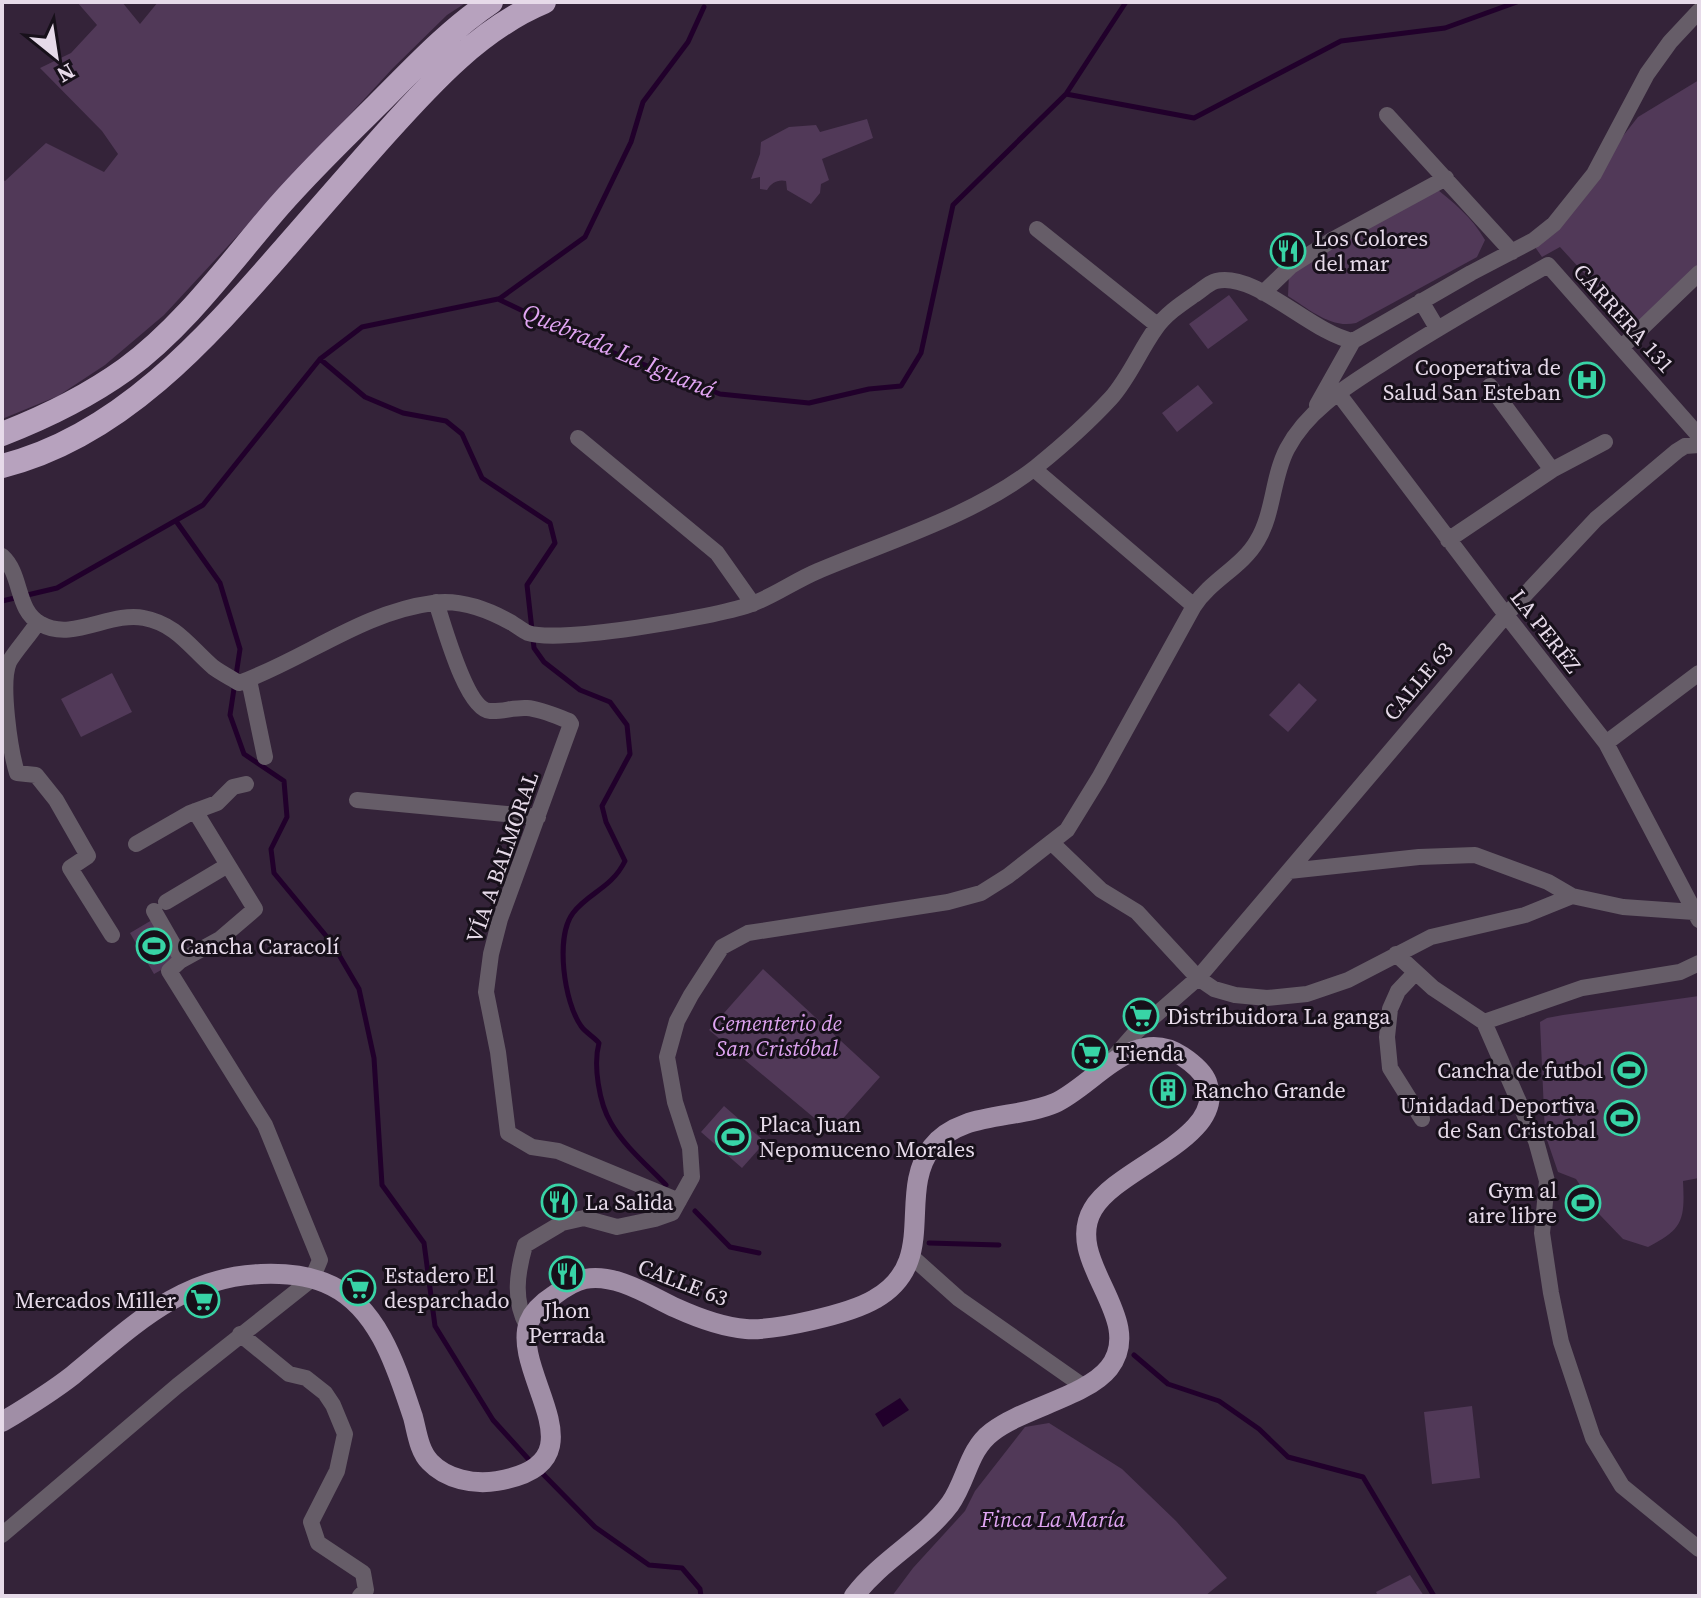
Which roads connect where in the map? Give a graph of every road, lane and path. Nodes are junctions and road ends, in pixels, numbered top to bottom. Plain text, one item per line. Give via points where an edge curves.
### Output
1 (491, 2) edge
2 (544, 2) edge
3 (1699, 11) edge
4 (1387, 115) dead end
5 (1446, 178) junction
6 (1037, 229) dead end
7 (1512, 252) junction
8 (1699, 273) edge
9 (1263, 293) junction
10 (1421, 301) junction
11 (1157, 325) junction
12 (1437, 328) junction
13 (1353, 341) junction
14 (1622, 347) junction
15 (1490, 386) dead end
16 (1338, 393) junction
17 (1303, 426) junction
18 (2, 434) edge
19 (1699, 436) edge
20 (578, 438) dead end
21 (1605, 442) dead end
22 (1699, 445) edge
23 (2, 466) edge
24 (1034, 469) junction
25 (1552, 470) junction
26 (1448, 540) junction
27 (8, 563) edge
28 (436, 602) junction
29 (753, 604) junction
30 (1194, 606) junction
31 (1506, 615) junction
32 (38, 622) junction
33 (1699, 673) edge
34 (249, 680) junction
35 (1606, 743) junction
36 (265, 757) dead end
37 (246, 784) dead end
38 (357, 800) dead end
39 (195, 811) junction
40 (538, 817) junction
41 (1052, 843) junction
42 (136, 844) dead end
43 (228, 865) junction
44 (1289, 871) junction
45 (1572, 896) junction
46 (1697, 914) edge
47 (112, 935) dead end
48 (1396, 954) junction
49 (180, 961) junction
50 (1699, 963) edge
51 (1415, 973) junction
52 (1198, 978) junction
53 (1484, 1022) junction
54 (1110, 1061) junction
55 (1422, 1119) dead end
56 (679, 1201) junction
57 (911, 1256) junction
58 (312, 1279) junction
59 (527, 1326) junction
60 (240, 1334) junction
61 (1083, 1386) junction
62 (2, 1422) edge
63 (2, 1535) edge
64 (1699, 1549) edge
65 (360, 1596) edge
66 (854, 1596) edge

1 - 18 highway via 437,45 299,182 169,331 128,368 48,416
2 - 23 highway via 494,30 419,98 218,325 135,399 66,443
3 - 7 street via 1647,74 1576,199 1554,224
4 - 5 street
5 - 7 street
5 - 9 street via 1332,240 1291,266
6 - 11 street
7 - 10 street
8 - 14 street
9 - 11 street via 1243,282 1214,282
9 - 13 street
10 - 12 street
10 - 13 street
11 - 24 street via 1113,395
12 - 14 street, CARRERA 131 via 1548,265
12 - 16 street
13 - 17 street
14 - 19 street, CARRERA 131
15 - 25 street
16 - 17 street
16 - 26 street, LA PERÉZ
17 - 30 street via 1287,449 1258,539
20 - 29 street via 717,553
21 - 25 street
22 - 31 street, CALLE 63 via 1677,451 1596,519
24 - 29 street via 990,497
24 - 30 street
25 - 26 street
26 - 31 street, LA PERÉZ
27 - 32 street via 25,607
28 - 29 street via 479,608 536,634 582,634
28 - 34 street via 362,623
28 - 40 street, VÍA A BALMORAL via 450,651 479,706 488,711 530,708 569,721 571,728
30 - 41 street via 1099,778 1067,830
31 - 35 street, LA PERÉZ
31 - 44 street, CALLE 63
32 - 34 street via 62,630 147,618 174,629 212,666 239,683
32 - 47 street via 5,672 12,758 17,773 36,775 56,800 88,856 70,868
33 - 35 street
34 - 36 street
35 - 46 street, LA PERÉZ
37 - 39 street
38 - 40 street
39 - 42 street
39 - 43 street
40 - 56 street, VÍA A BALMORAL via 500,919 486,992 508,1133 532,1147 558,1151
41 - 52 street via 1101,890 1137,912
41 - 56 street via 981,893 748,933 722,947 677,1021 667,1057 690,1148 692,1177
43 - 49 street via 160,906
43 - 49 street via 255,909 220,939
44 - 45 street via 1475,855
44 - 52 street, CALLE 63
45 - 46 street
45 - 48 street via 1525,915 1431,937
48 - 51 street
48 - 52 street via 1348,980 1307,994 1235,995
49 - 58 street via 169,971 265,1125 320,1260
50 - 53 street via 1680,972 1582,988
51 - 53 street
51 - 55 street via 1390,1009 1387,1037 1390,1068
52 - 54 street, CALLE 63
53 - 64 street via 1536,1141 1547,1181 1542,1233 1551,1293 1561,1342 1593,1438 1622,1486
54 - 57 main road, CALLE 63 via 1080,1089 1053,1104 989,1117 937,1140 922,1161
54 - 61 main road, CALLE 63 via 1158,1046 1173,1050 1198,1069 1209,1098 1206,1114 1194,1130 1111,1186 1086,1221 1084,1237 1119,1335 1114,1363
56 - 59 street via 672,1213 617,1227 584,1218 562,1223 525,1245 517,1271 520,1315
57 - 59 main road, CALLE 63 via 899,1280 877,1298 796,1323 750,1329 714,1323 636,1288 586,1279 538,1306
57 - 61 street via 959,1299
58 - 59 main road via 335,1287 372,1322 401,1383 425,1458 444,1474 474,1482 524,1473 540,1463 550,1446
58 - 60 street
58 - 62 main road via 252,1274 196,1286 147,1314 41,1399
60 - 63 street
60 - 65 street via 289,1374 306,1378 333,1405 345,1434 337,1471 311,1522 318,1543 363,1573 366,1590
61 - 66 main road via 1022,1413 978,1443 949,1506 870,1574

